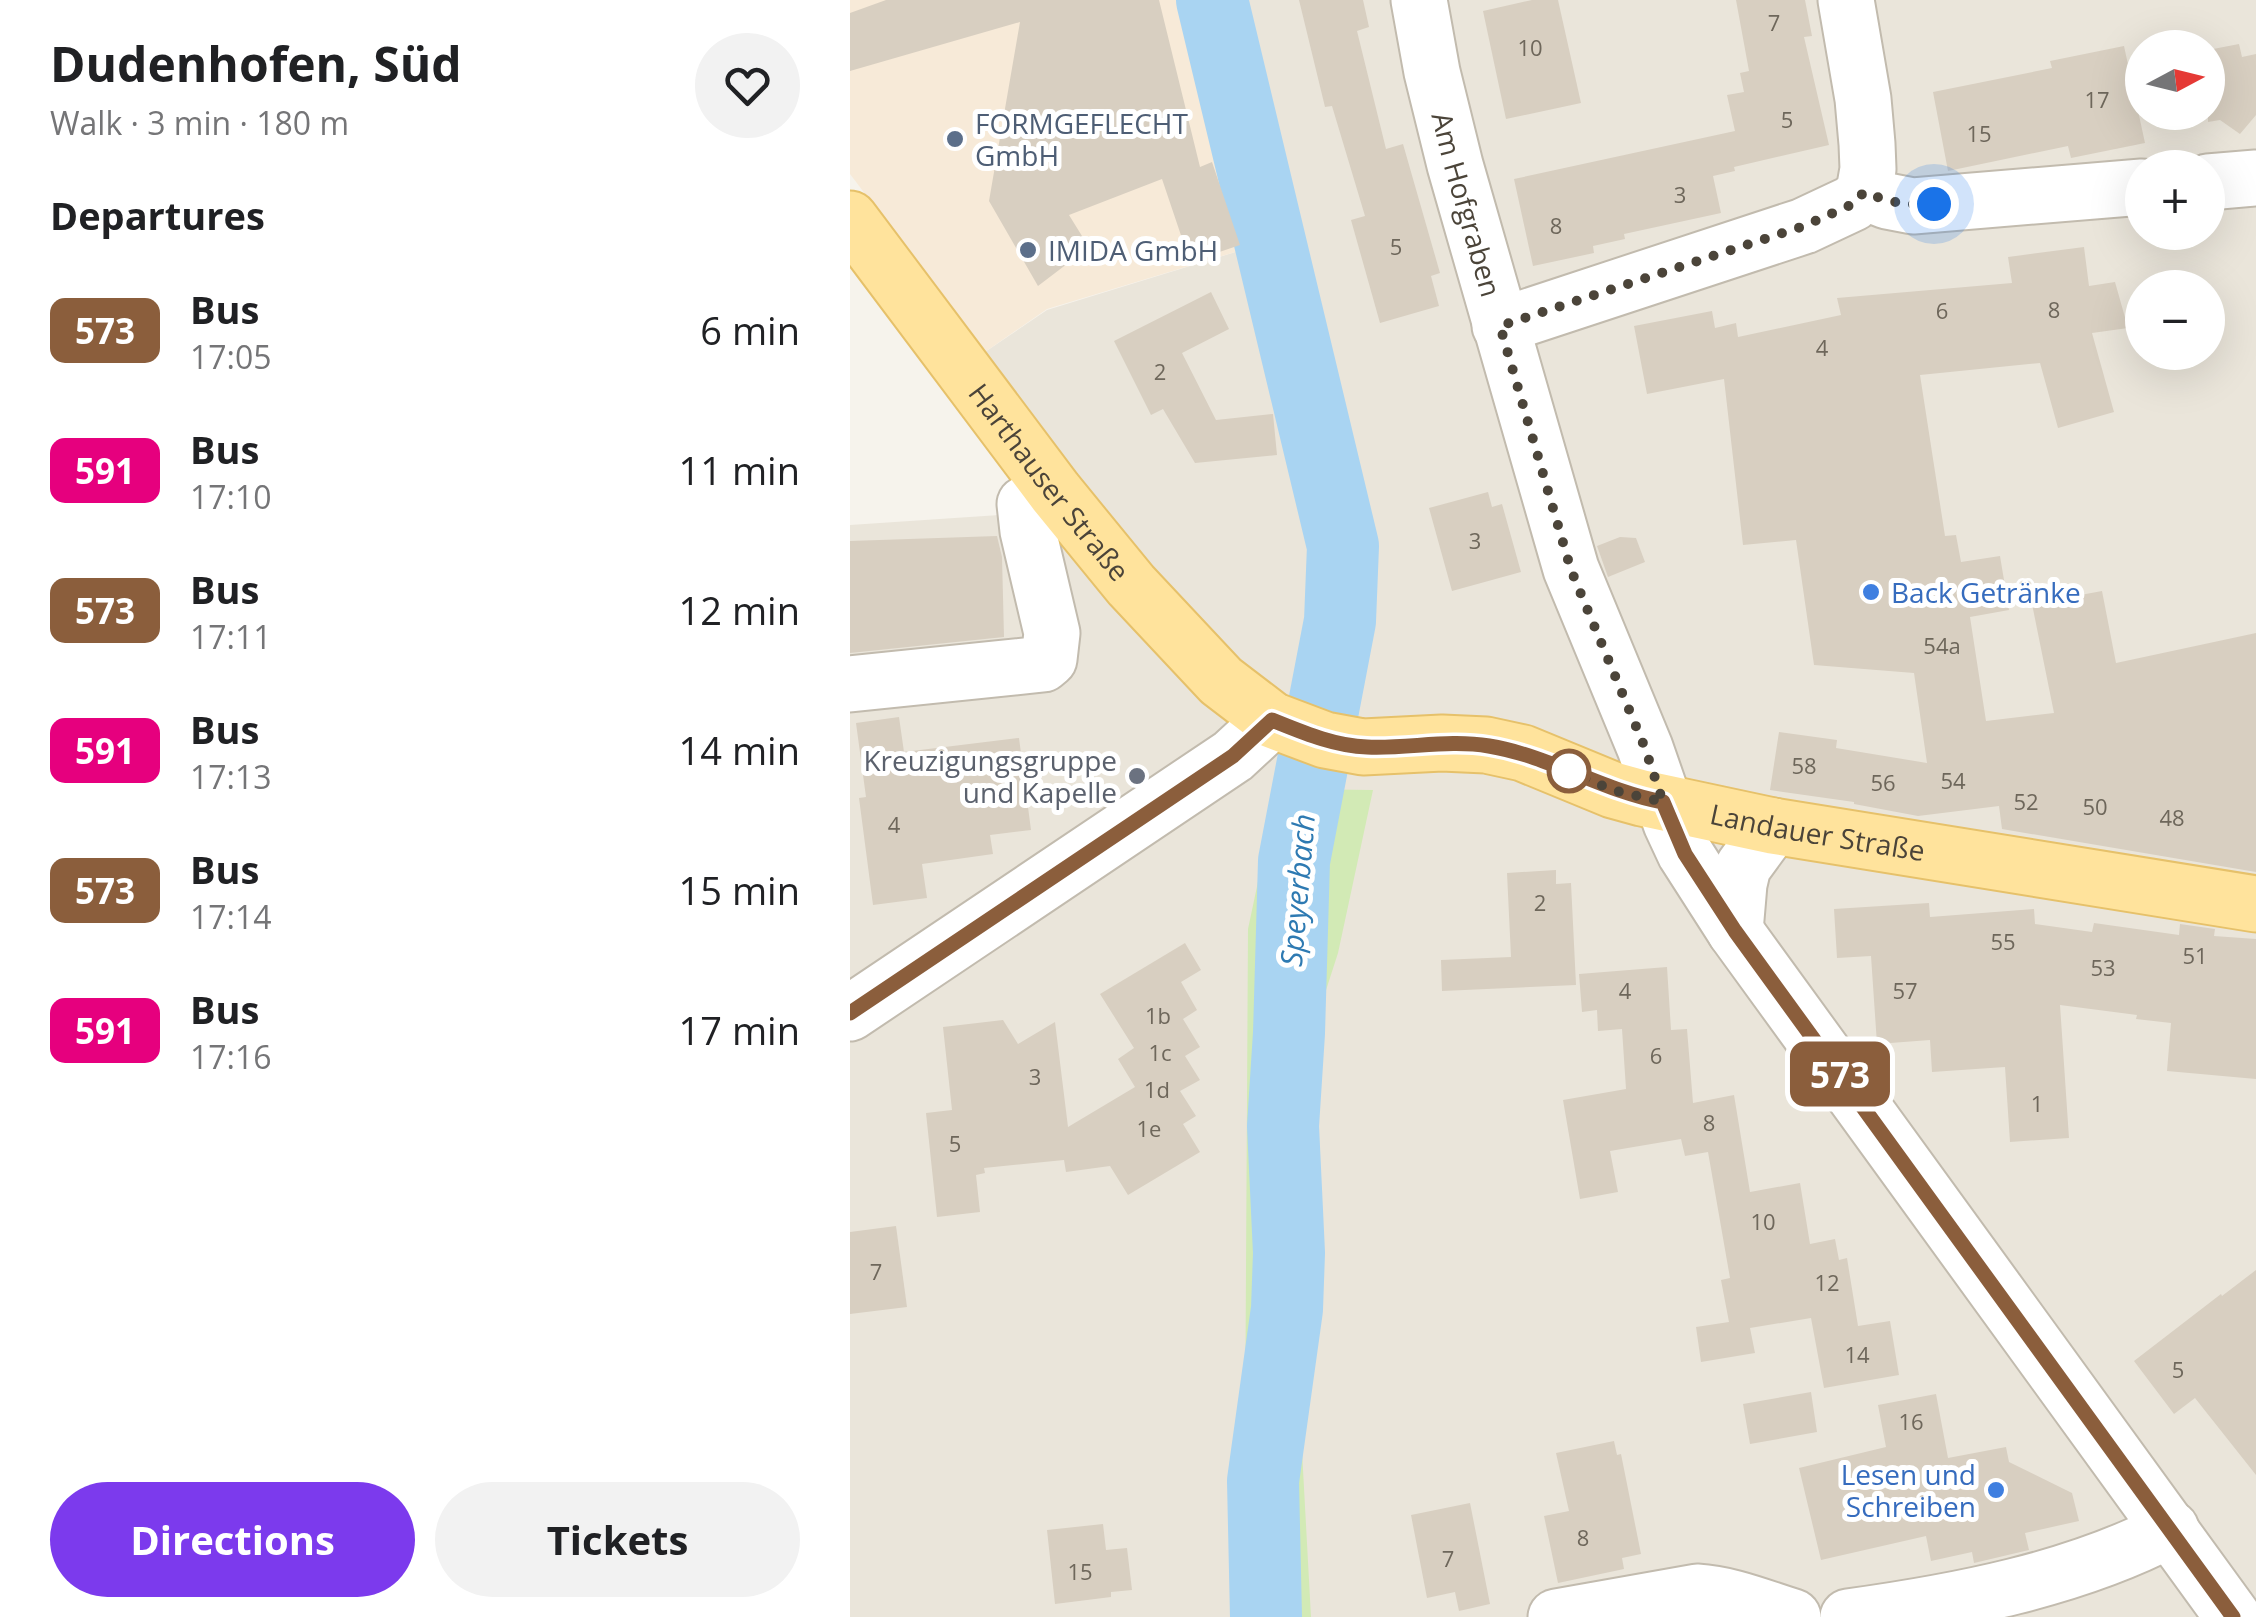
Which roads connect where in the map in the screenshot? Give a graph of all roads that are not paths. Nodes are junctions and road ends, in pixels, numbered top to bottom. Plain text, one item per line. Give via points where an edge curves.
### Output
1 (1419, 0) edge
2 (1846, 0) edge
3 (2256, 178) edge
4 (2225, 181) edge
5 (2125, 189) edge
6 (1864, 192) junction
7 (850, 219) edge
8 (1500, 326) junction
9 (1026, 504) dead end
10 (850, 684) edge
11 (1284, 725) junction
12 (1663, 802) junction
13 (1773, 826) junction
14 (2256, 904) edge
15 (1735, 931) junction
16 (850, 1013) edge
17 (2170, 1529) junction
18 (1556, 1617) edge
19 (1793, 1617) edge
20 (1848, 1617) edge
21 (2233, 1617) edge

1 - 8 street, Am Hofgraben via 1454,165
2 - 6 street via 1868,144
3 - 4 street
5 - 6 street via 1913,206
6 - 8 street via 1853,204 1804,226
7 - 11 main road, Harthauser Straße via 1131,585 1221,681
8 - 12 street, Am Hofgraben via 1571,570
9 - 10 street via 1052,633 1049,658 1043,664
11 - 12 main road, Landauer Straße via 1364,747 1486,745
11 - 16 street
12 - 13 main road, Landauer Straße
12 - 15 street, Am Hofgraben via 1685,854
13 - 14 main road, Landauer Straße
13 - 15 street via 1743,867
15 - 17 street, Am Hofgraben
17 - 20 street via 2132,1550 2018,1584
17 - 21 street, Am Hofgraben
18 - 19 street via 1697,1592

